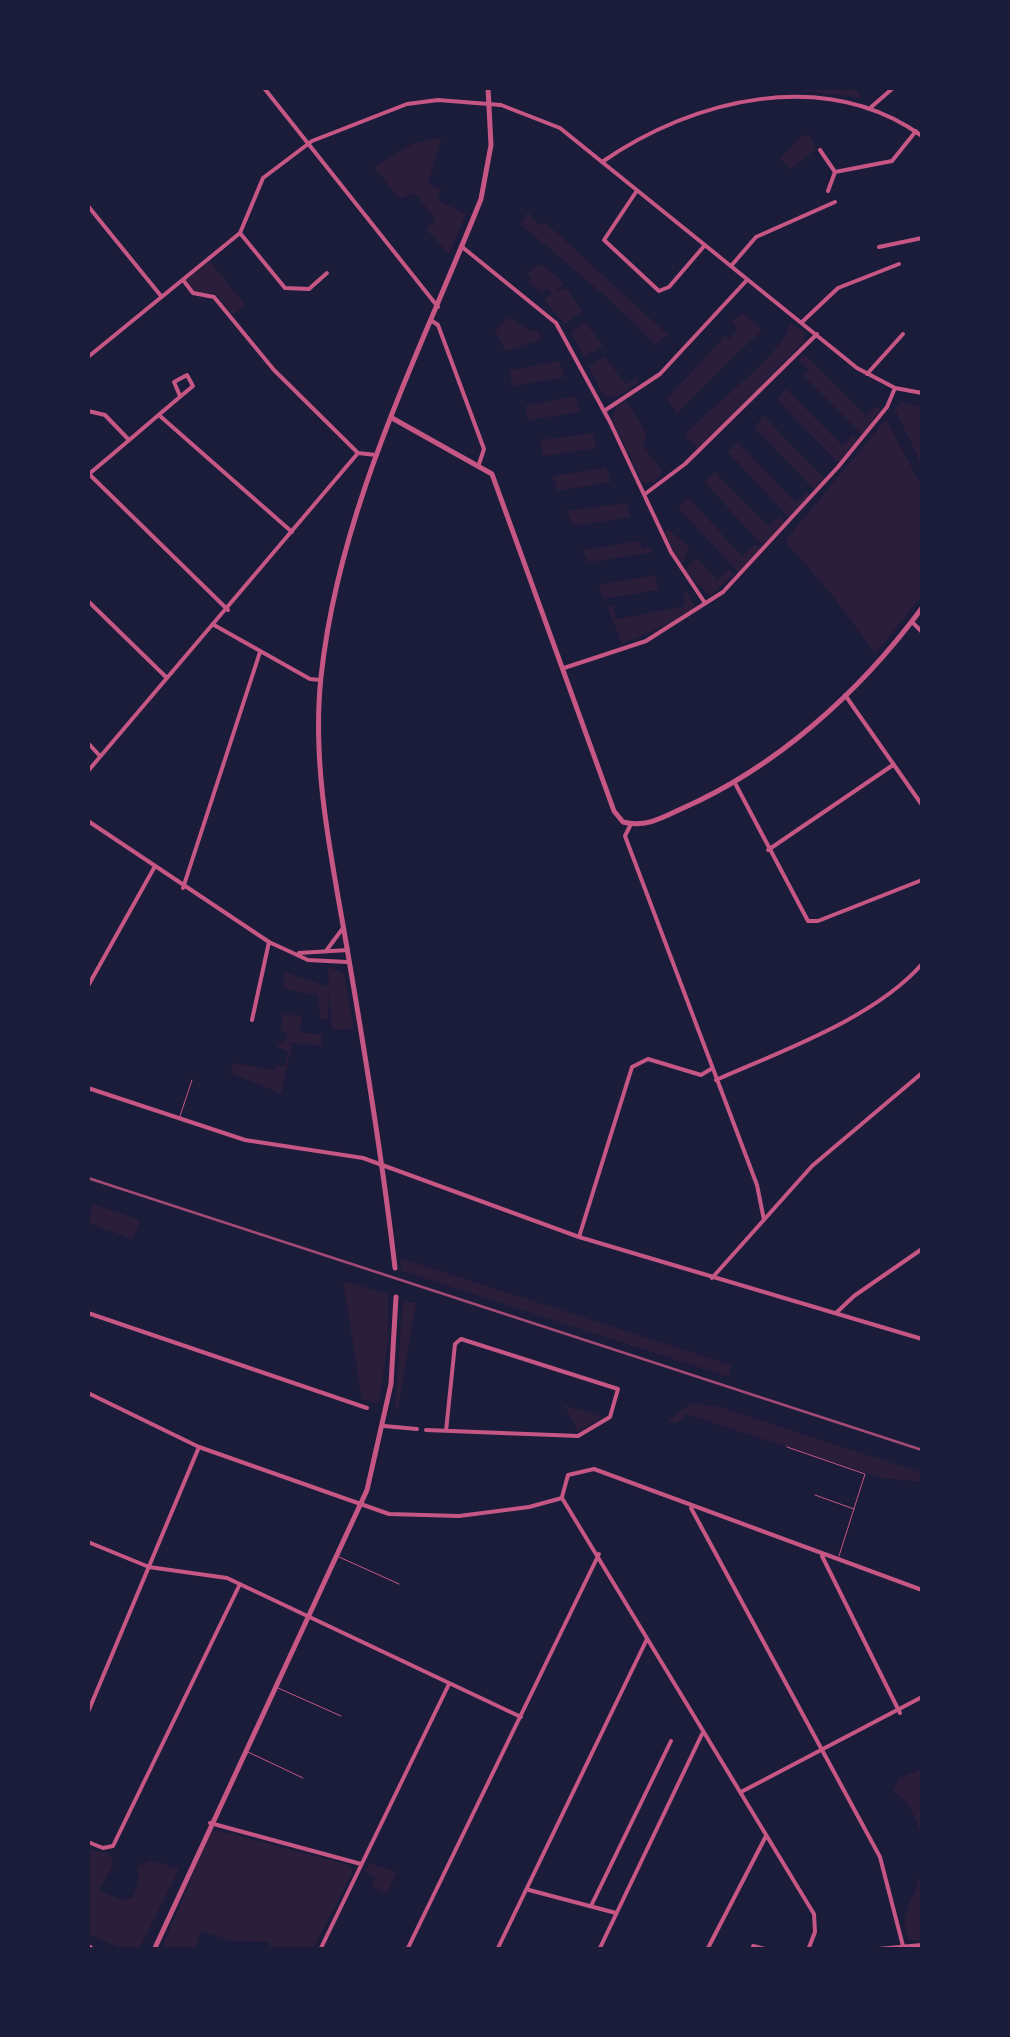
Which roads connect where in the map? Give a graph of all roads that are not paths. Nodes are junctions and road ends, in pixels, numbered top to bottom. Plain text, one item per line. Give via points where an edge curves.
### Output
1 (264, 88) edge
2 (488, 88) edge
3 (758, 88) edge
4 (893, 88) edge
5 (760, 96) junction
6 (490, 104) junction
7 (869, 109) junction
8 (916, 131) junction
9 (922, 136) edge
10 (306, 145) junction
11 (820, 150) dead end
12 (602, 162) junction
13 (834, 172) junction
14 (636, 192) junction
15 (828, 192) dead end
16 (835, 202) dead end
17 (88, 206) edge
18 (240, 232) junction
19 (922, 238) edge
20 (705, 245) junction
21 (461, 246) junction
22 (878, 247) dead end
23 (899, 264) dead end
24 (731, 266) junction
25 (327, 273) dead end
26 (182, 279) junction
27 (748, 279) junction
28 (161, 296) junction
29 (438, 307) junction
30 (432, 321) junction
31 (802, 322) junction
32 (816, 334) junction
33 (902, 334) dead end
34 (88, 358) edge
35 (866, 374) junction
36 (895, 388) junction
37 (922, 393) edge
38 (180, 396) dead end
39 (88, 411) edge
40 (604, 411) junction
41 (159, 414) junction
42 (392, 418) junction
43 (129, 440) junction
44 (358, 453) junction
45 (376, 455) junction
46 (479, 464) junction
47 (88, 474) edge
48 (645, 494) junction
49 (292, 532) junction
50 (88, 601) edge
51 (705, 604) junction
52 (922, 608) edge
53 (228, 610) junction
54 (912, 622) junction
55 (214, 626) junction
56 (922, 632) edge
57 (260, 652) junction
58 (563, 669) junction
59 (166, 678) junction
60 (320, 680) junction
61 (845, 696) junction
62 (88, 743) edge
63 (100, 756) junction
64 (893, 765) junction
65 (88, 770) edge
66 (736, 785) junction
67 (922, 806) edge
68 (88, 822) edge
69 (631, 824) junction
70 (768, 850) junction
71 (154, 868) junction
72 (922, 880) edge
73 (183, 888) junction
74 (343, 928) junction
75 (269, 942) junction
76 (348, 950) junction
77 (326, 951) junction
78 (294, 953) junction
79 (350, 962) junction
80 (922, 964) edge
81 (88, 986) edge
82 (252, 1020) dead end
83 (711, 1069) junction
84 (922, 1073) edge
85 (192, 1080) dead end
86 (716, 1080) junction
87 (88, 1088) edge
88 (179, 1119) junction
89 (383, 1166) junction
90 (764, 1220) junction
91 (579, 1238) junction
92 (922, 1249) edge
93 (395, 1268) dead end
94 (712, 1278) junction
95 (396, 1297) dead end
96 (88, 1313) edge
97 (836, 1314) junction
98 (922, 1339) edge
99 (88, 1393) edge
100 (368, 1408) dead end
101 (384, 1426) junction
102 (417, 1429) dead end
103 (426, 1430) dead end
104 (446, 1431) junction
105 (787, 1447) dead end
106 (198, 1448) junction
107 (814, 1495) dead end
108 (562, 1498) junction
109 (361, 1505) junction
110 (691, 1508) junction
111 (854, 1509) junction
112 (88, 1542) edge
113 (820, 1553) junction
114 (599, 1554) junction
115 (339, 1557) junction
116 (837, 1559) junction
117 (149, 1567) junction
118 (240, 1584) junction
119 (400, 1584) dead end
120 (922, 1590) edge
121 (310, 1616) junction
122 (647, 1639) junction
123 (449, 1684) junction
124 (275, 1687) junction
125 (922, 1697) edge
126 (88, 1712) edge
127 (900, 1712) junction
128 (340, 1716) dead end
129 (520, 1717) junction
130 (702, 1734) junction
131 (672, 1741) dead end
132 (245, 1750) junction
133 (822, 1752) junction
134 (303, 1778) dead end
135 (740, 1792) junction
136 (210, 1823) junction
137 (766, 1836) junction
138 (88, 1842) edge
139 (361, 1864) junction
140 (526, 1889) junction
141 (590, 1906) junction
142 (616, 1913) junction
143 (922, 1945) edge
144 (753, 1946) dead end
145 (903, 1946) junction
146 (154, 1950) edge
147 (320, 1950) edge
148 (408, 1950) edge
149 (497, 1950) edge
150 (599, 1950) edge
151 (707, 1950) edge
152 (769, 1950) edge
153 (808, 1950) edge
154 (866, 1950) edge

1 - 10 street
2 - 6 street
3 - 5 street
4 - 7 street
5 - 7 street via 804,96
5 - 12 street
6 - 10 street via 407,104
6 - 12 street via 560,128
6 - 21 street via 488,176
7 - 8 street
8 - 9 street
8 - 13 street via 892,161
10 - 18 street via 263,178
10 - 29 street
11 - 13 street
12 - 14 street
13 - 15 street
14 - 20 street
14 - 20 street via 604,240 649,285 669,287
16 - 24 street via 756,237
17 - 28 street
18 - 25 street via 286,288 309,289
18 - 26 street
19 - 22 street
20 - 24 street
21 - 29 street
21 - 40 street via 556,323
23 - 31 street via 838,288
24 - 27 street
26 - 28 street
26 - 44 street via 193,294 214,297 274,370
27 - 31 street
27 - 40 street via 660,374
28 - 34 street
29 - 30 street
30 - 42 street
30 - 46 street via 484,449
31 - 32 street
32 - 35 street
32 - 48 street via 685,464
33 - 35 street
35 - 36 street
36 - 37 street
36 - 51 street via 887,407 766,550
38 - 41 street
39 - 43 street via 105,414
40 - 48 street
41 - 43 street
41 - 49 street
42 - 45 street
42 - 46 street
43 - 47 street
44 - 45 street
44 - 49 street
45 - 60 street via 340,568
46 - 58 street via 492,474
47 - 53 street
48 - 51 street
49 - 53 street
50 - 59 street
51 - 58 street via 646,641
52 - 54 street
53 - 55 street
54 - 56 street
54 - 61 street
55 - 57 street
55 - 59 street
57 - 60 street
57 - 73 street
58 - 69 street via 614,811
59 - 63 street
60 - 74 street via 323,790
61 - 64 street
61 - 66 street
62 - 63 street
63 - 65 street
64 - 67 street
64 - 70 street
66 - 69 street via 654,822
66 - 70 street
68 - 71 street
69 - 83 street via 624,836
70 - 72 street via 808,920
71 - 73 street
71 - 81 street
73 - 75 street
74 - 76 street
74 - 77 street
75 - 78 street
75 - 82 street
76 - 77 street
76 - 79 street
77 - 78 street
78 - 79 street
79 - 89 street
80 - 86 street via 857,1012
83 - 86 street
83 - 91 street via 702,1075 648,1059 632,1067
84 - 90 street via 812,1166
85 - 88 lane
86 - 90 street via 757,1184
87 - 88 street
88 - 89 street via 245,1140 339,1152
89 - 91 street
89 - 93 street
90 - 94 street
91 - 94 street
92 - 97 street
94 - 97 street
95 - 101 street
96 - 100 street
97 - 98 street
99 - 106 street
101 - 102 street
101 - 109 street
103 - 104 street
104 - 104 street via 455,1344 462,1339 618,1389 610,1417 578,1436
105 - 111 lane via 866,1474
106 - 109 street
106 - 117 street
107 - 111 lane
108 - 109 street via 459,1516 389,1514
108 - 110 street via 568,1476 594,1470
108 - 114 street
109 - 115 street
110 - 113 street
110 - 133 street
111 - 116 lane
112 - 117 street
113 - 116 street
113 - 127 street
114 - 122 street
114 - 129 street
115 - 119 lane
115 - 121 street
116 - 120 street
117 - 118 street
117 - 126 street
118 - 121 street
118 - 138 street via 113,1846
121 - 123 street
121 - 124 street
122 - 130 street
122 - 140 street
123 - 129 street
123 - 139 street
124 - 128 lane
124 - 132 street
125 - 127 street
127 - 133 street
129 - 148 street
130 - 135 street
130 - 142 street
131 - 141 street
132 - 134 lane
132 - 136 street
133 - 135 street
133 - 145 street via 880,1856
135 - 137 street
136 - 139 street
136 - 146 street
137 - 151 street
137 - 153 street via 814,1914
139 - 147 street
140 - 141 street
140 - 149 street
141 - 142 street
142 - 150 street
143 - 145 street
144 - 152 street
145 - 154 street

